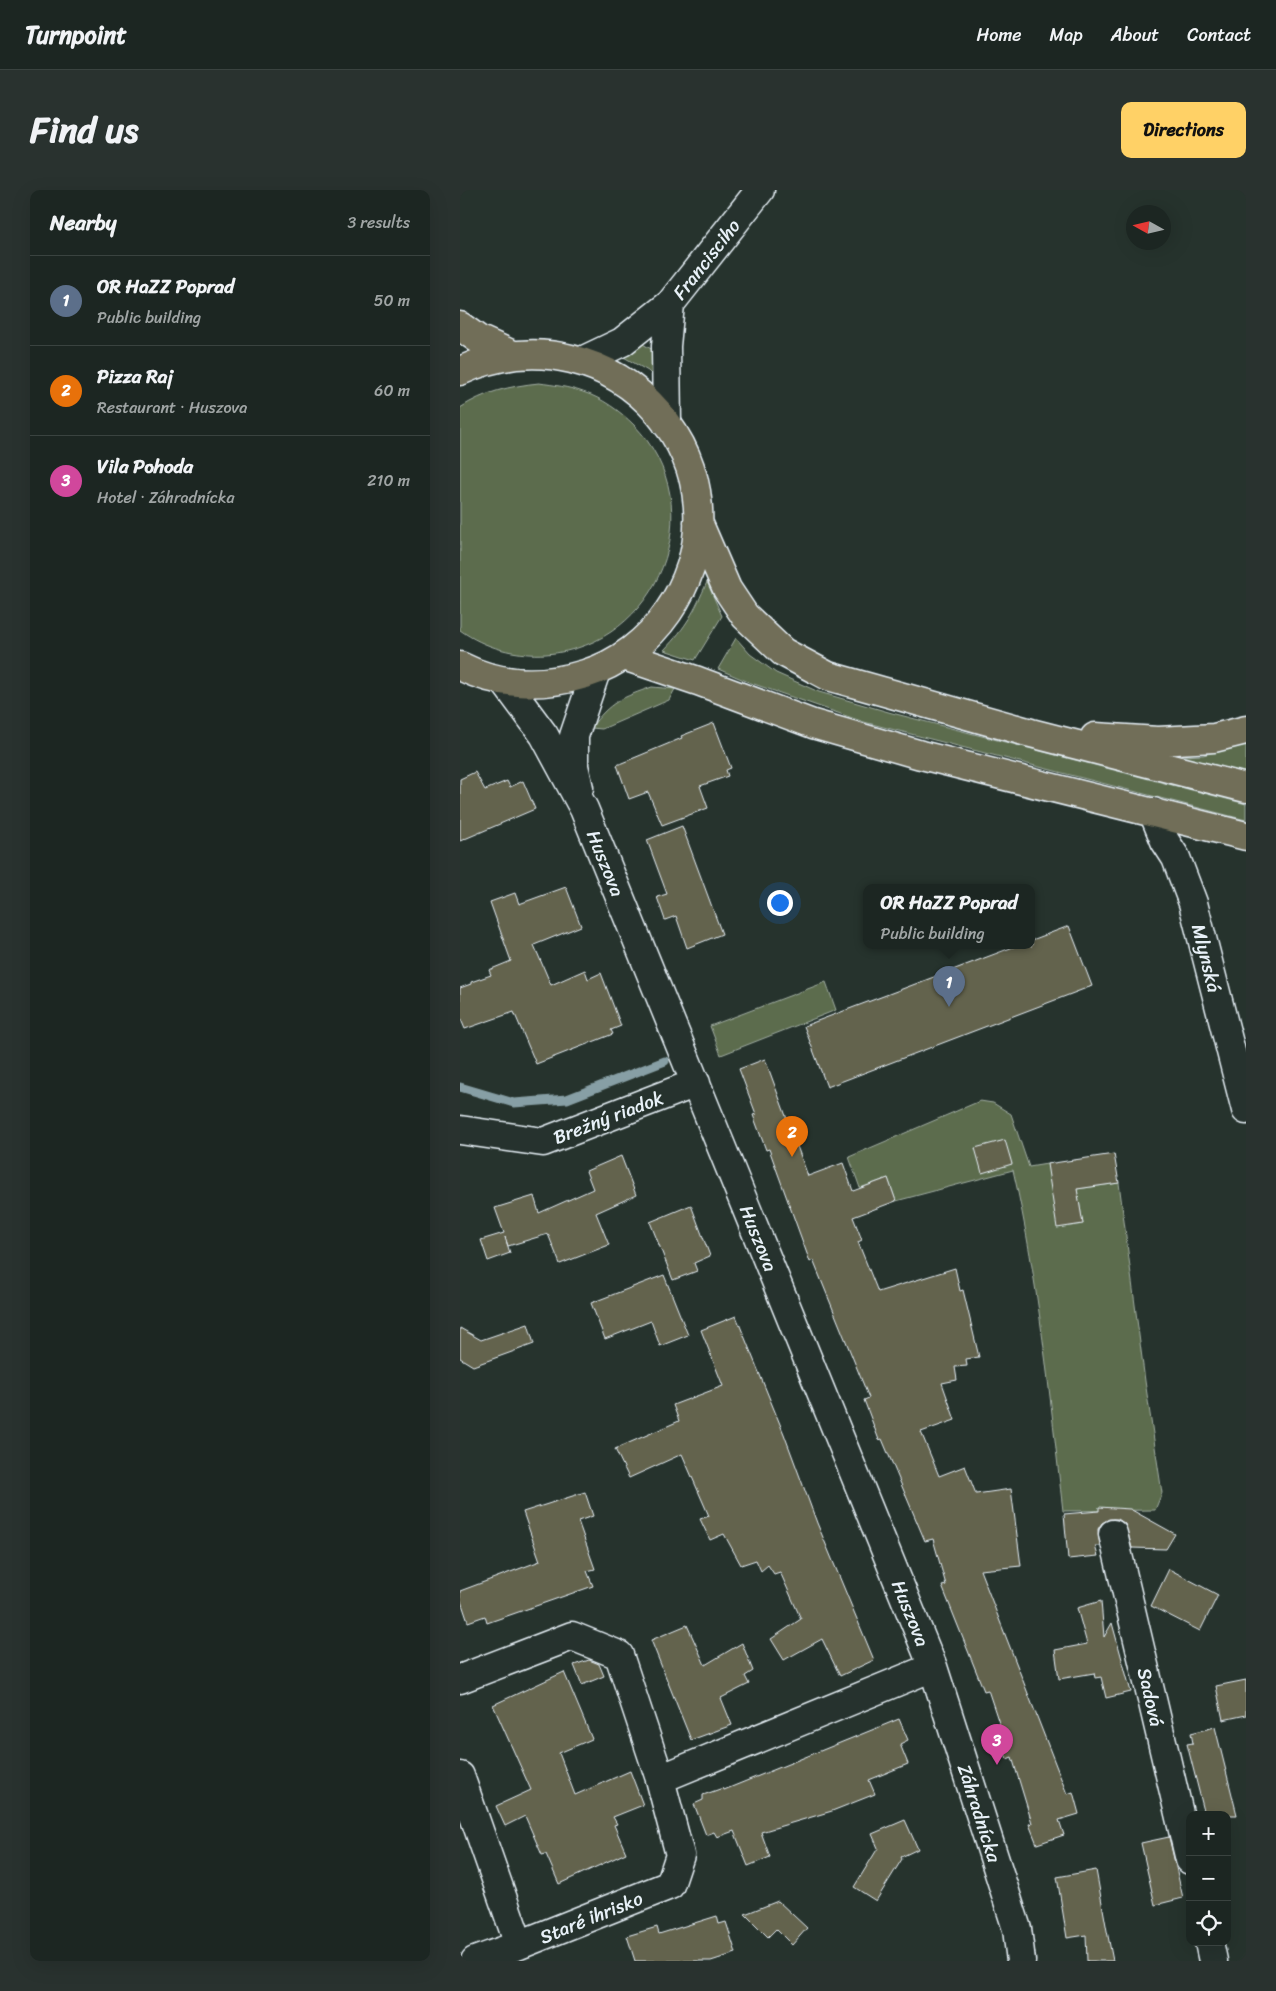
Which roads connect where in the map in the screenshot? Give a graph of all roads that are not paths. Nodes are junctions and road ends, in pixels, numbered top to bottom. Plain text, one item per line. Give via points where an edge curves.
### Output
1 (760, 190) edge
2 (670, 304) junction
3 (460, 326) edge
4 (513, 355) junction
5 (582, 361) junction
6 (460, 371) edge
7 (667, 424) junction
8 (697, 521) junction
9 (624, 656) junction
10 (460, 666) edge
11 (596, 671) junction
12 (504, 681) junction
13 (1246, 730) edge
14 (1031, 733) junction
15 (1246, 788) edge
16 (584, 808) junction
17 (1153, 812) junction
18 (1246, 836) edge
19 (696, 1083) junction
20 (1246, 1110) edge
21 (460, 1130) edge
22 (1113, 1534) dead end
23 (933, 1667) junction
24 (460, 1679) edge
25 (460, 1776) edge
26 (660, 1779) junction
27 (1189, 1856) edge
28 (519, 1945) junction
29 (1210, 1946) edge
30 (475, 1961) edge
31 (1021, 1961) edge
32 (1214, 1961) edge

1 - 2 street, Francisciho
2 - 5 street, Francisciho via 622,342
2 - 7 street, Francisciho via 666,346
3 - 4 main road
4 - 5 main road via 548,354
4 - 6 main road
5 - 7 main road via 621,379 654,407
7 - 8 main road via 690,470
8 - 9 main road via 693,556 681,590 651,633
8 - 14 main road via 727,589 744,616 783,652 828,676
9 - 11 main road
9 - 17 main road via 813,724 921,755
10 - 12 main road
11 - 12 main road via 566,680
11 - 16 street, Huszova via 574,736 574,766
12 - 16 street, Huszova via 544,735
13 - 14 main road via 1214,738 1158,741
14 - 15 main road
16 - 19 street, Huszova
17 - 18 main road
17 - 20 street, Mlynská via 1176,858 1193,903
19 - 21 street, Brežný riadok via 543,1142
19 - 23 street, Huszova
22 - 27 street, Sadová
23 - 26 street
23 - 31 street, Záhradnícka via 1018,1929
24 - 26 street, Staré ihrisko via 572,1636 619,1655
25 - 28 street, Staré ihrisko
26 - 28 street, Staré ihrisko via 680,1856 670,1886
28 - 30 street
29 - 32 street

